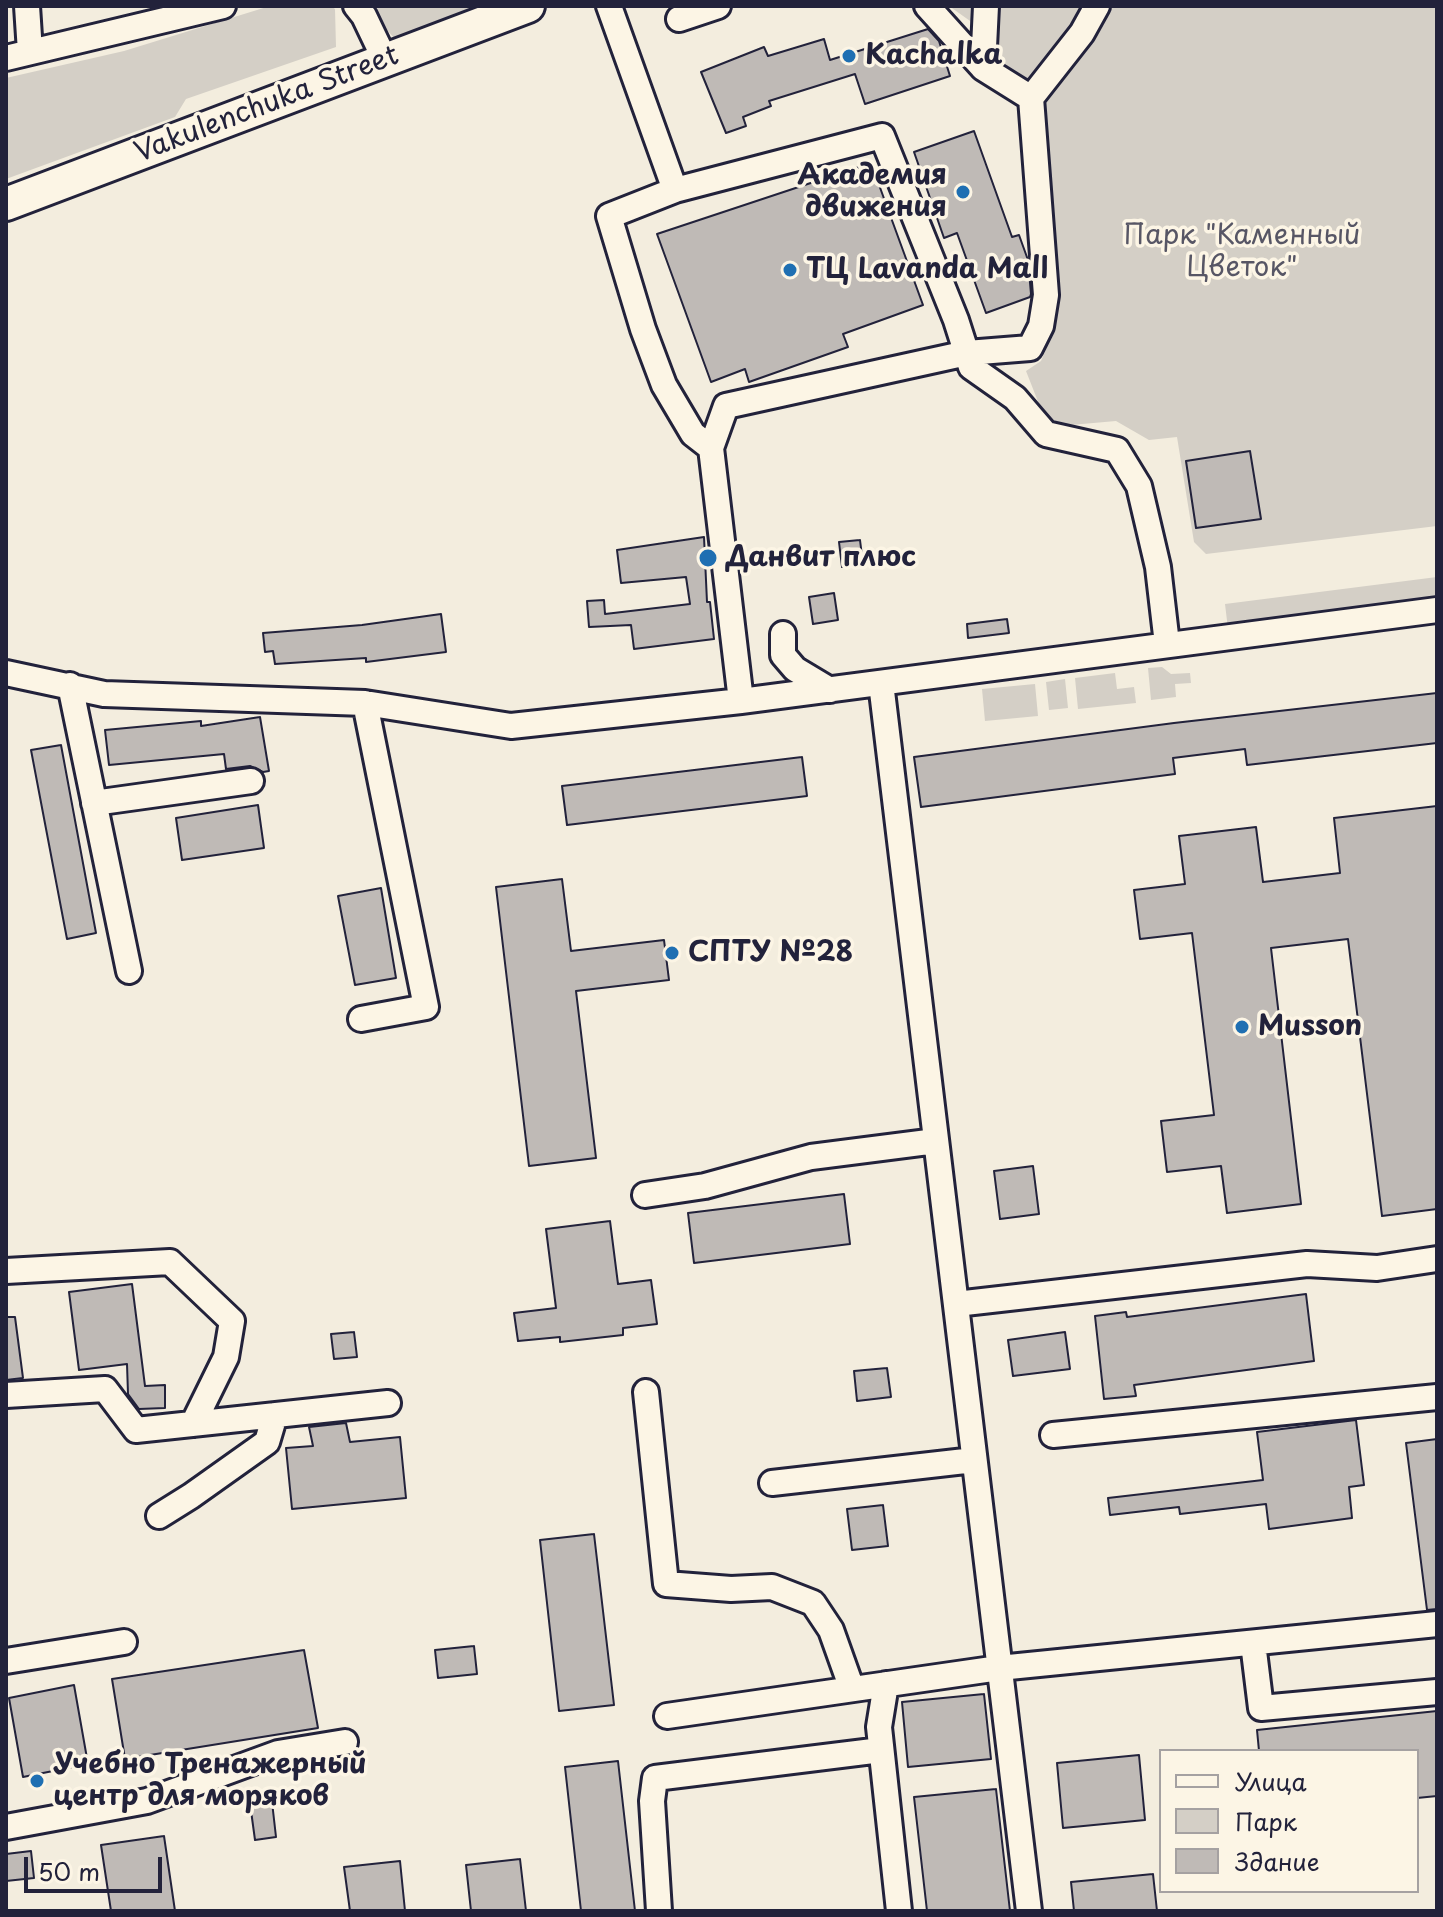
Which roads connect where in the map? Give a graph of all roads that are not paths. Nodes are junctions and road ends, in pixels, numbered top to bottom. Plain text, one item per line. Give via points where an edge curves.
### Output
1 (27, 6) edge
2 (223, 6) edge
3 (356, 6) edge
4 (528, 6) edge
5 (609, 6) edge
6 (718, 6) edge
7 (927, 6) edge
8 (986, 6) edge
9 (1097, 6) edge
10 (679, 19) dead end
11 (18, 55) edge
12 (385, 60) junction
13 (983, 68) junction
14 (1031, 98) junction
15 (675, 190) junction
16 (6, 204) edge
17 (967, 353) junction
18 (711, 448) junction
19 (1437, 610) edge
20 (783, 634) dead end
21 (1167, 644) junction
22 (6, 673) edge
23 (881, 683) junction
24 (70, 685) junction
25 (830, 690) junction
26 (741, 701) junction
27 (365, 703) junction
28 (251, 781) dead end
29 (94, 803) junction
30 (129, 971) dead end
31 (361, 1019) dead end
32 (936, 1141) junction
33 (645, 1195) dead end
34 (1437, 1259) edge
35 (6, 1271) edge
36 (956, 1304) junction
37 (646, 1392) dead end
38 (6, 1395) edge
39 (1437, 1397) edge
40 (388, 1403) dead end
41 (275, 1415) junction
42 (193, 1424) junction
43 (1053, 1435) dead end
44 (974, 1460) junction
45 (772, 1483) dead end
46 (159, 1516) dead end
47 (1437, 1624) edge
48 (124, 1642) dead end
49 (1253, 1643) junction
50 (6, 1661) edge
51 (999, 1668) junction
52 (886, 1684) junction
53 (852, 1689) junction
54 (1437, 1692) edge
55 (667, 1716) dead end
56 (345, 1742) dead end
57 (881, 1750) junction
58 (6, 1827) edge
59 (659, 1911) edge
60 (899, 1911) edge
61 (1029, 1911) edge

1 - 11 street
2 - 11 street
3 - 12 street
4 - 12 main road, Vakulenchuka Street
5 - 15 street
6 - 10 street
7 - 13 street
8 - 13 street
9 - 14 street
12 - 16 main road, Vakulenchuka Street
13 - 14 street
14 - 17 street via 1046,295 1041,326 1030,348
15 - 17 street via 882,136
15 - 18 street via 609,216 664,385 693,434
17 - 18 street via 726,406
17 - 21 street via 971,367 1015,398 1046,434 1117,450 1139,486 1158,567
18 - 26 street
19 - 21 street
20 - 25 street via 783,655 795,669
21 - 23 street
22 - 24 street
23 - 25 street
23 - 32 street
24 - 27 street via 145,697
24 - 29 street
25 - 26 street
26 - 27 street via 511,726
27 - 31 street via 426,1007
28 - 29 street
29 - 30 street
32 - 33 street via 811,1157 705,1186
32 - 36 street
34 - 36 street via 1377,1268 1307,1264
35 - 42 street via 170,1262 232,1321 226,1357
36 - 44 street
37 - 53 street via 666,1584 772,1587 813,1603 831,1630
38 - 42 street via 105,1389 136,1430
39 - 43 street
40 - 41 street
41 - 42 street
41 - 46 street via 267,1442
44 - 45 street
44 - 51 street
47 - 49 street
48 - 50 street
49 - 51 street
49 - 54 street via 1261,1708
51 - 52 street
51 - 61 street
52 - 53 street
52 - 57 street
53 - 55 street
56 - 58 street via 278,1753 147,1801
57 - 59 street via 655,1778
57 - 60 street

